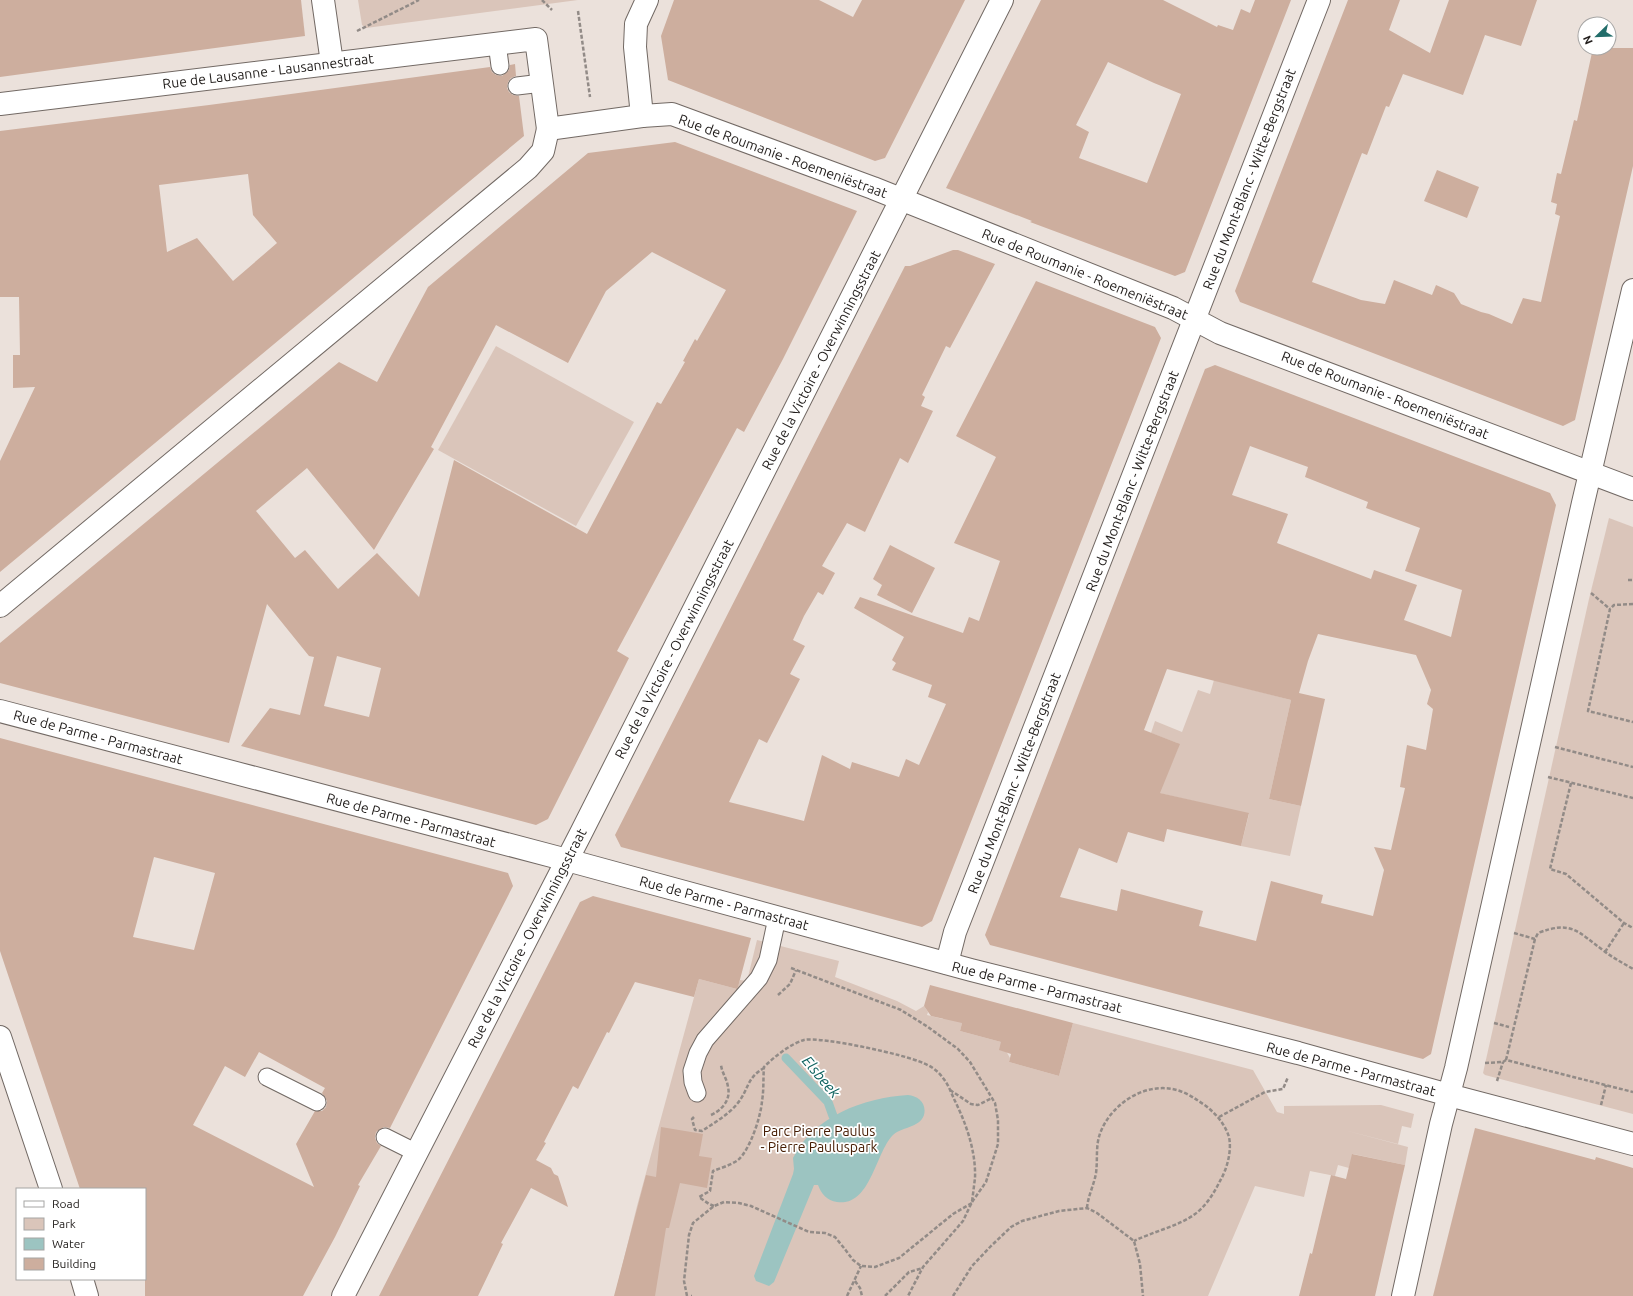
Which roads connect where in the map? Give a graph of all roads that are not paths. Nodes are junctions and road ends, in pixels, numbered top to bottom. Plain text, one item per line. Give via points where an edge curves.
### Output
1 (323, 0) edge
2 (1002, 0) edge
3 (1319, 0) edge
4 (644, 8) edge
5 (498, 43) junction
6 (332, 63) junction
7 (500, 66) dead end
8 (542, 83) junction
9 (518, 86) dead end
10 (0, 104) edge
11 (642, 116) junction
12 (548, 129) junction
13 (902, 200) junction
14 (1633, 290) edge
15 (1196, 320) junction
16 (1591, 474) junction
17 (1633, 489) edge
18 (0, 606) edge
19 (0, 712) edge
20 (567, 860) junction
21 (777, 918) junction
22 (947, 963) junction
23 (0, 1036) edge
24 (267, 1077) dead end
25 (697, 1093) dead end
26 (1449, 1096) junction
27 (317, 1102) dead end
28 (385, 1137) dead end
29 (1633, 1144) edge
30 (417, 1153) junction
31 (51, 1188) edge
32 (82, 1280) edge
33 (88, 1296) edge
34 (343, 1296) edge
35 (1403, 1296) edge

1 - 6 street
2 - 13 street, Rue de la Victoire - Overwinningsstraat
3 - 15 street, Rue du Mont-Blanc - Witte-Bergstraat
4 - 11 street via 636,24 635,47
5 - 6 street, Rue de Lausanne - Lausannestraat
5 - 7 lane
5 - 8 street, Rue de Lausanne - Lausannestraat via 536,39
6 - 10 street, Rue de Lausanne - Lausannestraat
8 - 9 lane
8 - 12 street
11 - 12 street, Rue de Roumanie - Roemeniëstraat
11 - 13 street, Rue de Roumanie - Roemeniëstraat via 672,114
12 - 18 street via 543,151 528,168
13 - 15 street, Rue de Roumanie - Roemeniëstraat via 1173,308
13 - 20 street, Rue de la Victoire - Overwinningsstraat
14 - 16 street
15 - 16 street, Rue de Roumanie - Roemeniëstraat via 1227,336
15 - 22 street, Rue du Mont-Blanc - Witte-Bergstraat via 955,932
16 - 17 street, Rue de Roumanie - Roemeniëstraat
16 - 26 street
19 - 20 street, Rue de Parme - Parmastraat
20 - 21 street, Rue de Parme - Parmastraat
20 - 30 street, Rue de la Victoire - Overwinningsstraat
21 - 22 street, Rue de Parme - Parmastraat
21 - 25 lane via 768,960 759,978 705,1040 698,1053 692,1071
22 - 26 street, Rue de Parme - Parmastraat via 1298,1053
23 - 31 street
24 - 27 lane
26 - 29 street, Rue de Parme - Parmastraat
26 - 35 street
28 - 30 lane
30 - 34 street, Rue de la Victoire - Overwinningsstraat
32 - 33 street

